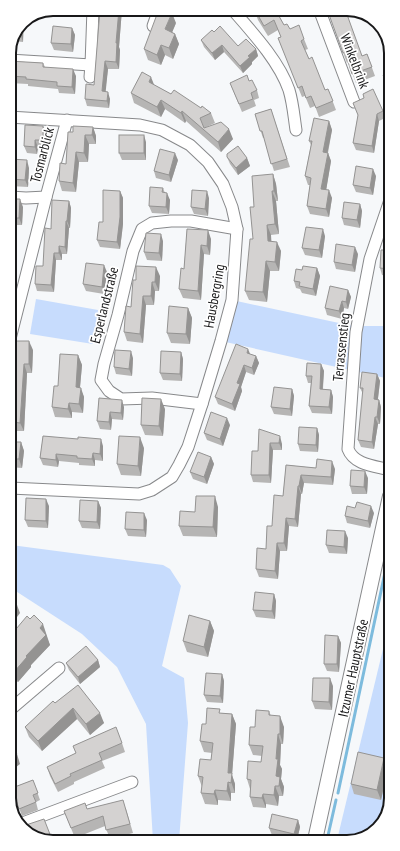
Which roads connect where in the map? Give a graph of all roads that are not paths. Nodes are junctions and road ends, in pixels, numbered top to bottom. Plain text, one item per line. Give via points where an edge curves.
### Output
1 (93, 16) edge
2 (157, 16) edge
3 (238, 16) edge
4 (322, 16) edge
5 (149, 38) edge
6 (16, 60) edge
7 (91, 64) junction
8 (90, 77) dead end
9 (354, 102) edge
10 (16, 117) edge
11 (67, 120) junction
12 (296, 130) dead end
13 (16, 197) edge
14 (46, 197) junction
15 (384, 217) edge
16 (237, 229) junction
17 (16, 316) edge
18 (202, 404) junction
19 (384, 468) edge
20 (16, 488) edge
21 (384, 524) edge
22 (59, 668) dead end
23 (16, 705) edge
24 (132, 782) dead end
25 (25, 822) edge
26 (316, 835) edge

1 - 7 street
2 - 5 street
3 - 12 street via 281,73 289,90
4 - 9 street, Winkelbrink
6 - 7 street
7 - 8 street
10 - 11 street, Hausbergring
11 - 14 street, Tosmarblick
11 - 16 street, Hausbergring via 140,125 162,130 190,145 208,162 223,184 232,206
13 - 14 street, Tosmarblick
14 - 17 street, Tosmarblick
15 - 19 street, Terrassenstieg via 370,259 356,332 348,449 358,462
16 - 18 street, Hausbergring via 232,300
16 - 18 street, Esperlandstraße via 191,221 152,222 142,229 133,252 104,364 101,380 109,391 121,399 152,398
18 - 20 street, Hausbergring via 179,465 172,477 152,490 138,494
21 - 26 main road, Itzumer Hauptstraße
22 - 23 street
24 - 25 street

